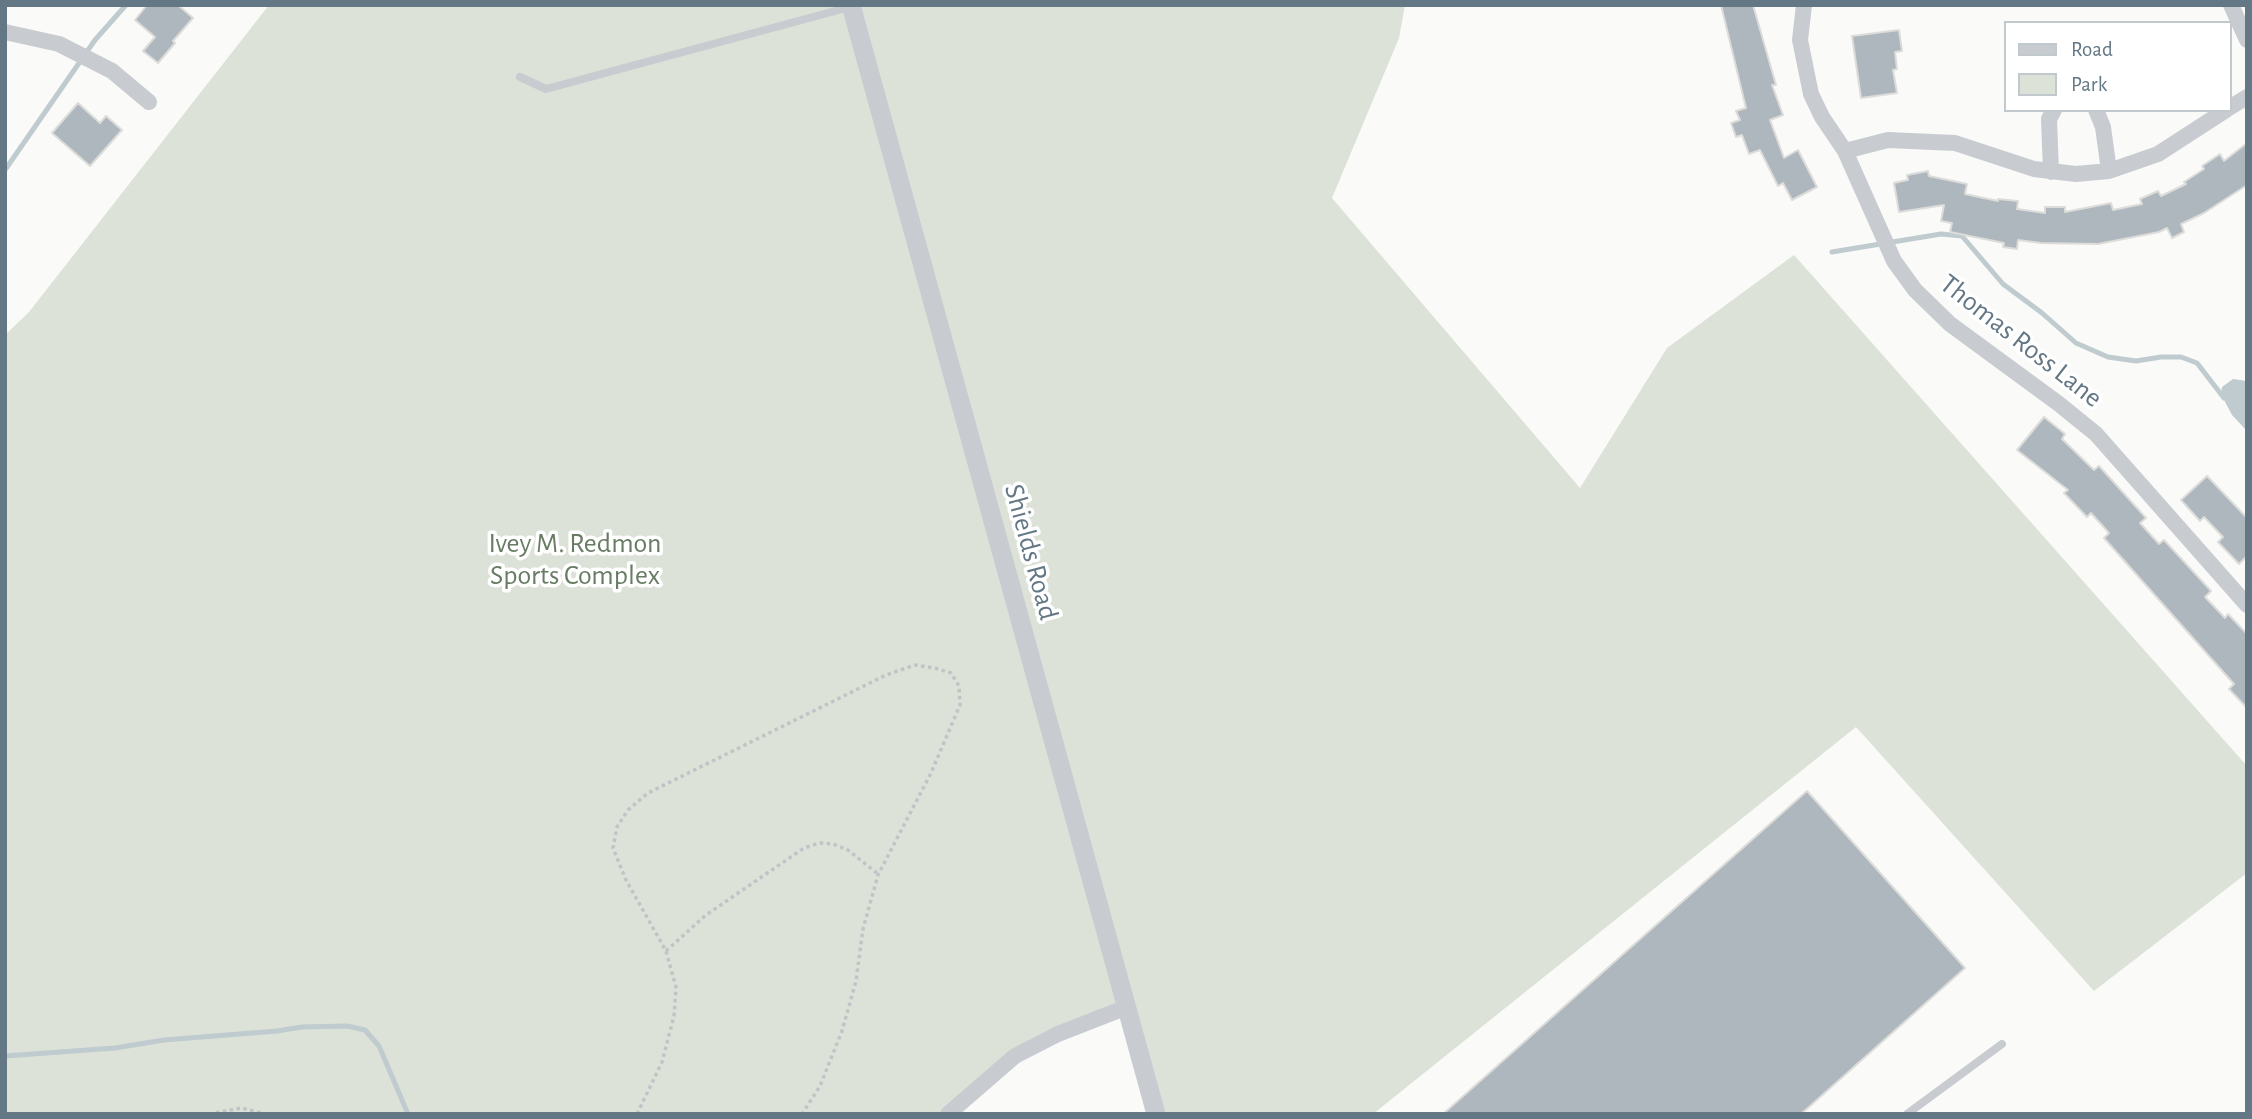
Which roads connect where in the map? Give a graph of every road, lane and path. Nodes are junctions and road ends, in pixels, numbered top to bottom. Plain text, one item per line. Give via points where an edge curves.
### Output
1 (1804, 5) edge
2 (2231, 5) edge
3 (851, 6) edge
4 (5, 32) edge
5 (2247, 40) edge
6 (520, 77) dead end
7 (2247, 97) edge
8 (149, 102) dead end
9 (2231, 107) edge
10 (2053, 112) edge
11 (2097, 112) edge
12 (2223, 112) edge
13 (1845, 151) junction
14 (2109, 171) junction
15 (2051, 172) junction
16 (2247, 605) edge
17 (878, 875) junction
18 (666, 951) junction
19 (1127, 1007) junction
20 (2002, 1044) dead end
21 (209, 1114) edge
22 (266, 1114) edge
23 (636, 1114) edge
24 (802, 1114) edge
25 (948, 1114) edge
26 (1156, 1114) edge
27 (1907, 1114) edge

1 - 13 street, Thomas Ross Lane via 1800,40 1811,94
2 - 5 street
3 - 6 lane via 546,89
3 - 19 street, Shields Road
4 - 8 street via 59,44 111,71
7 - 9 street
10 - 15 street via 2049,119
11 - 14 street
12 - 14 street via 2158,154
13 - 15 street via 1888,140 1955,143
13 - 16 street, Thomas Ross Lane via 1894,261 1914,290 1950,324 2096,434
14 - 15 street
17 - 18 path via 834,844 804,848 706,915
17 - 18 path via 960,705 959,686 951,673 915,665 886,675 648,793 628,810 617,827 613,848
17 - 24 path via 842,1031 820,1086
18 - 23 path via 677,987 674,1016 662,1062
19 - 25 street via 1015,1056
19 - 26 street, Shields Road
20 - 27 lane
21 - 22 path via 240,1108

